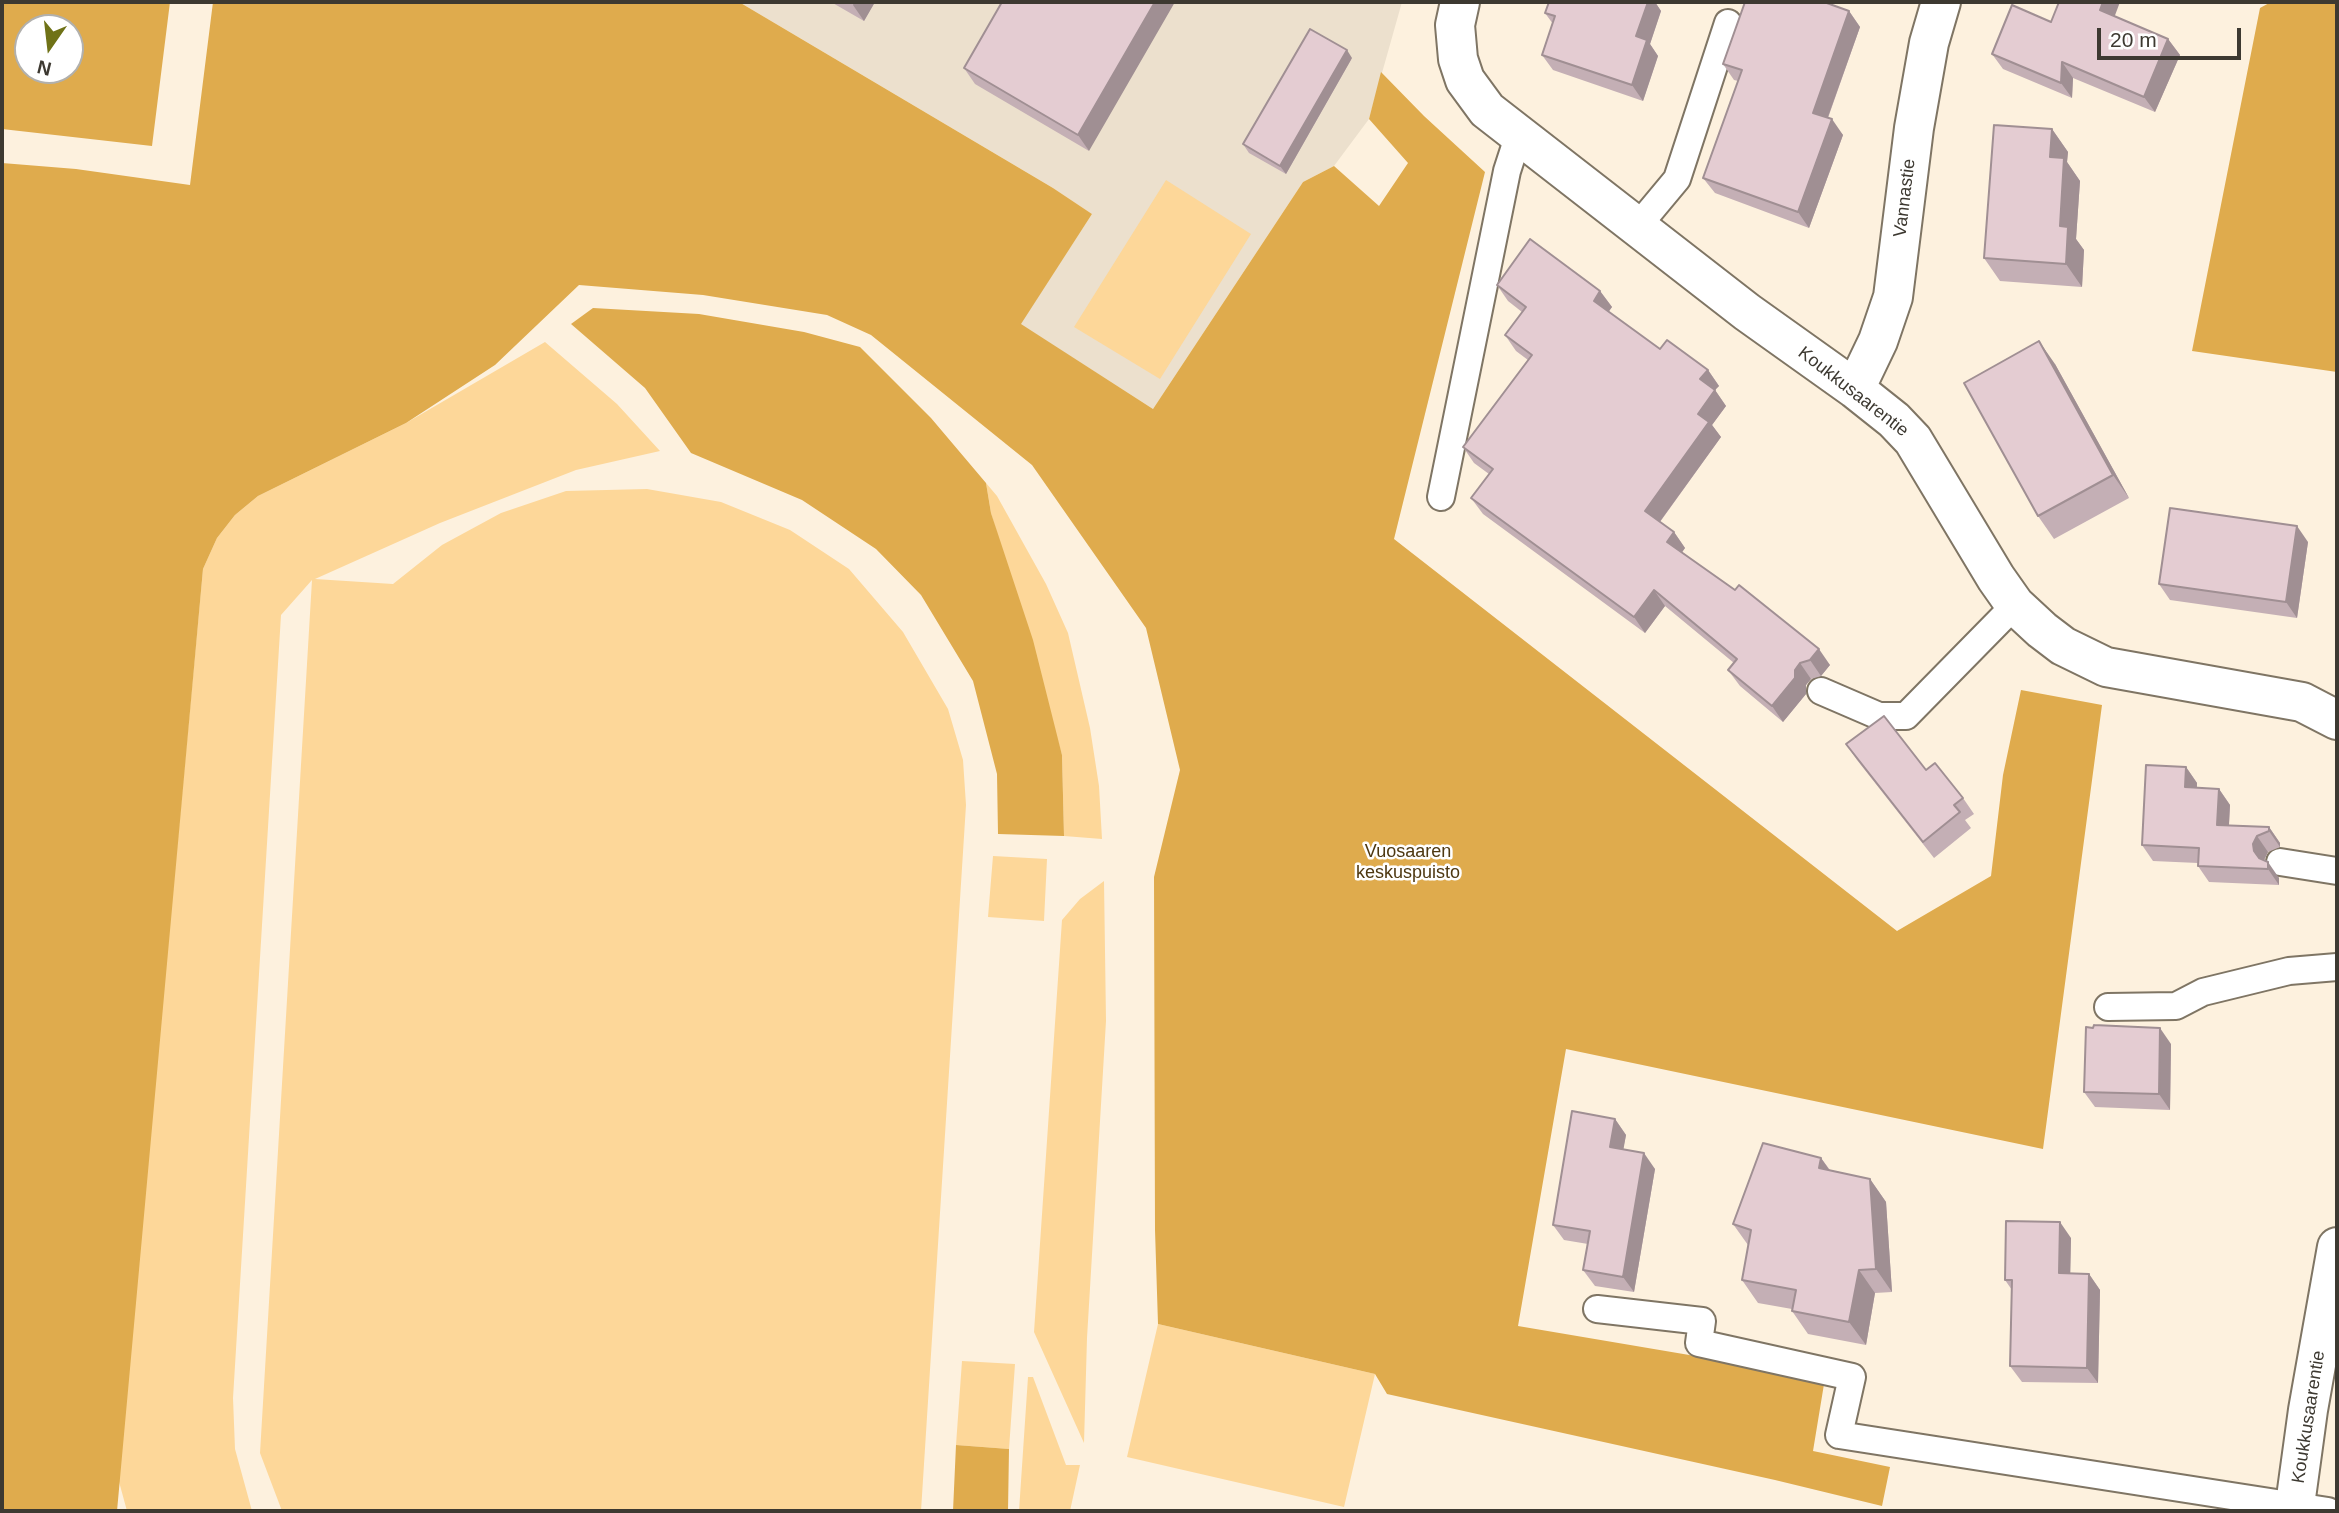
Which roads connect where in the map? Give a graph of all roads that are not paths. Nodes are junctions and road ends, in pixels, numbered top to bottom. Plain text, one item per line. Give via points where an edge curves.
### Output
1 (1460, 2) edge
2 (1941, 2) edge
3 (1728, 23) dead end
4 (1519, 134) junction
5 (1637, 227) junction
6 (1855, 389) junction
7 (1441, 497) dead end
8 (2015, 605) junction
9 (1821, 691) dead end
10 (2336, 718) edge
11 (2280, 862) dead end
12 (2337, 872) edge
13 (2337, 967) edge
14 (2108, 1007) dead end
15 (2336, 1259) edge
16 (1597, 1308) dead end
17 (2303, 1509) edge

1 - 4 street, Koukkusaarentie via 1455,25 1465,80 1487,110
2 - 6 street, Vannastie via 1914,128 1893,297
3 - 5 lane via 1677,179
4 - 5 street, Koukkusaarentie
4 - 7 lane via 1504,184
5 - 6 street, Koukkusaarentie
6 - 8 street, Koukkusaarentie via 1913,440
8 - 9 lane via 1906,716 1879,716
8 - 10 street, Koukkusaarentie via 2063,646 2106,667 2302,702
11 - 12 lane
13 - 14 lane via 2289,971 2203,992 2176,1006
15 - 17 street, Koukkusaarentie via 2308,1410
16 - 17 lane via 1702,1321 1699,1343 1852,1377 1839,1435

